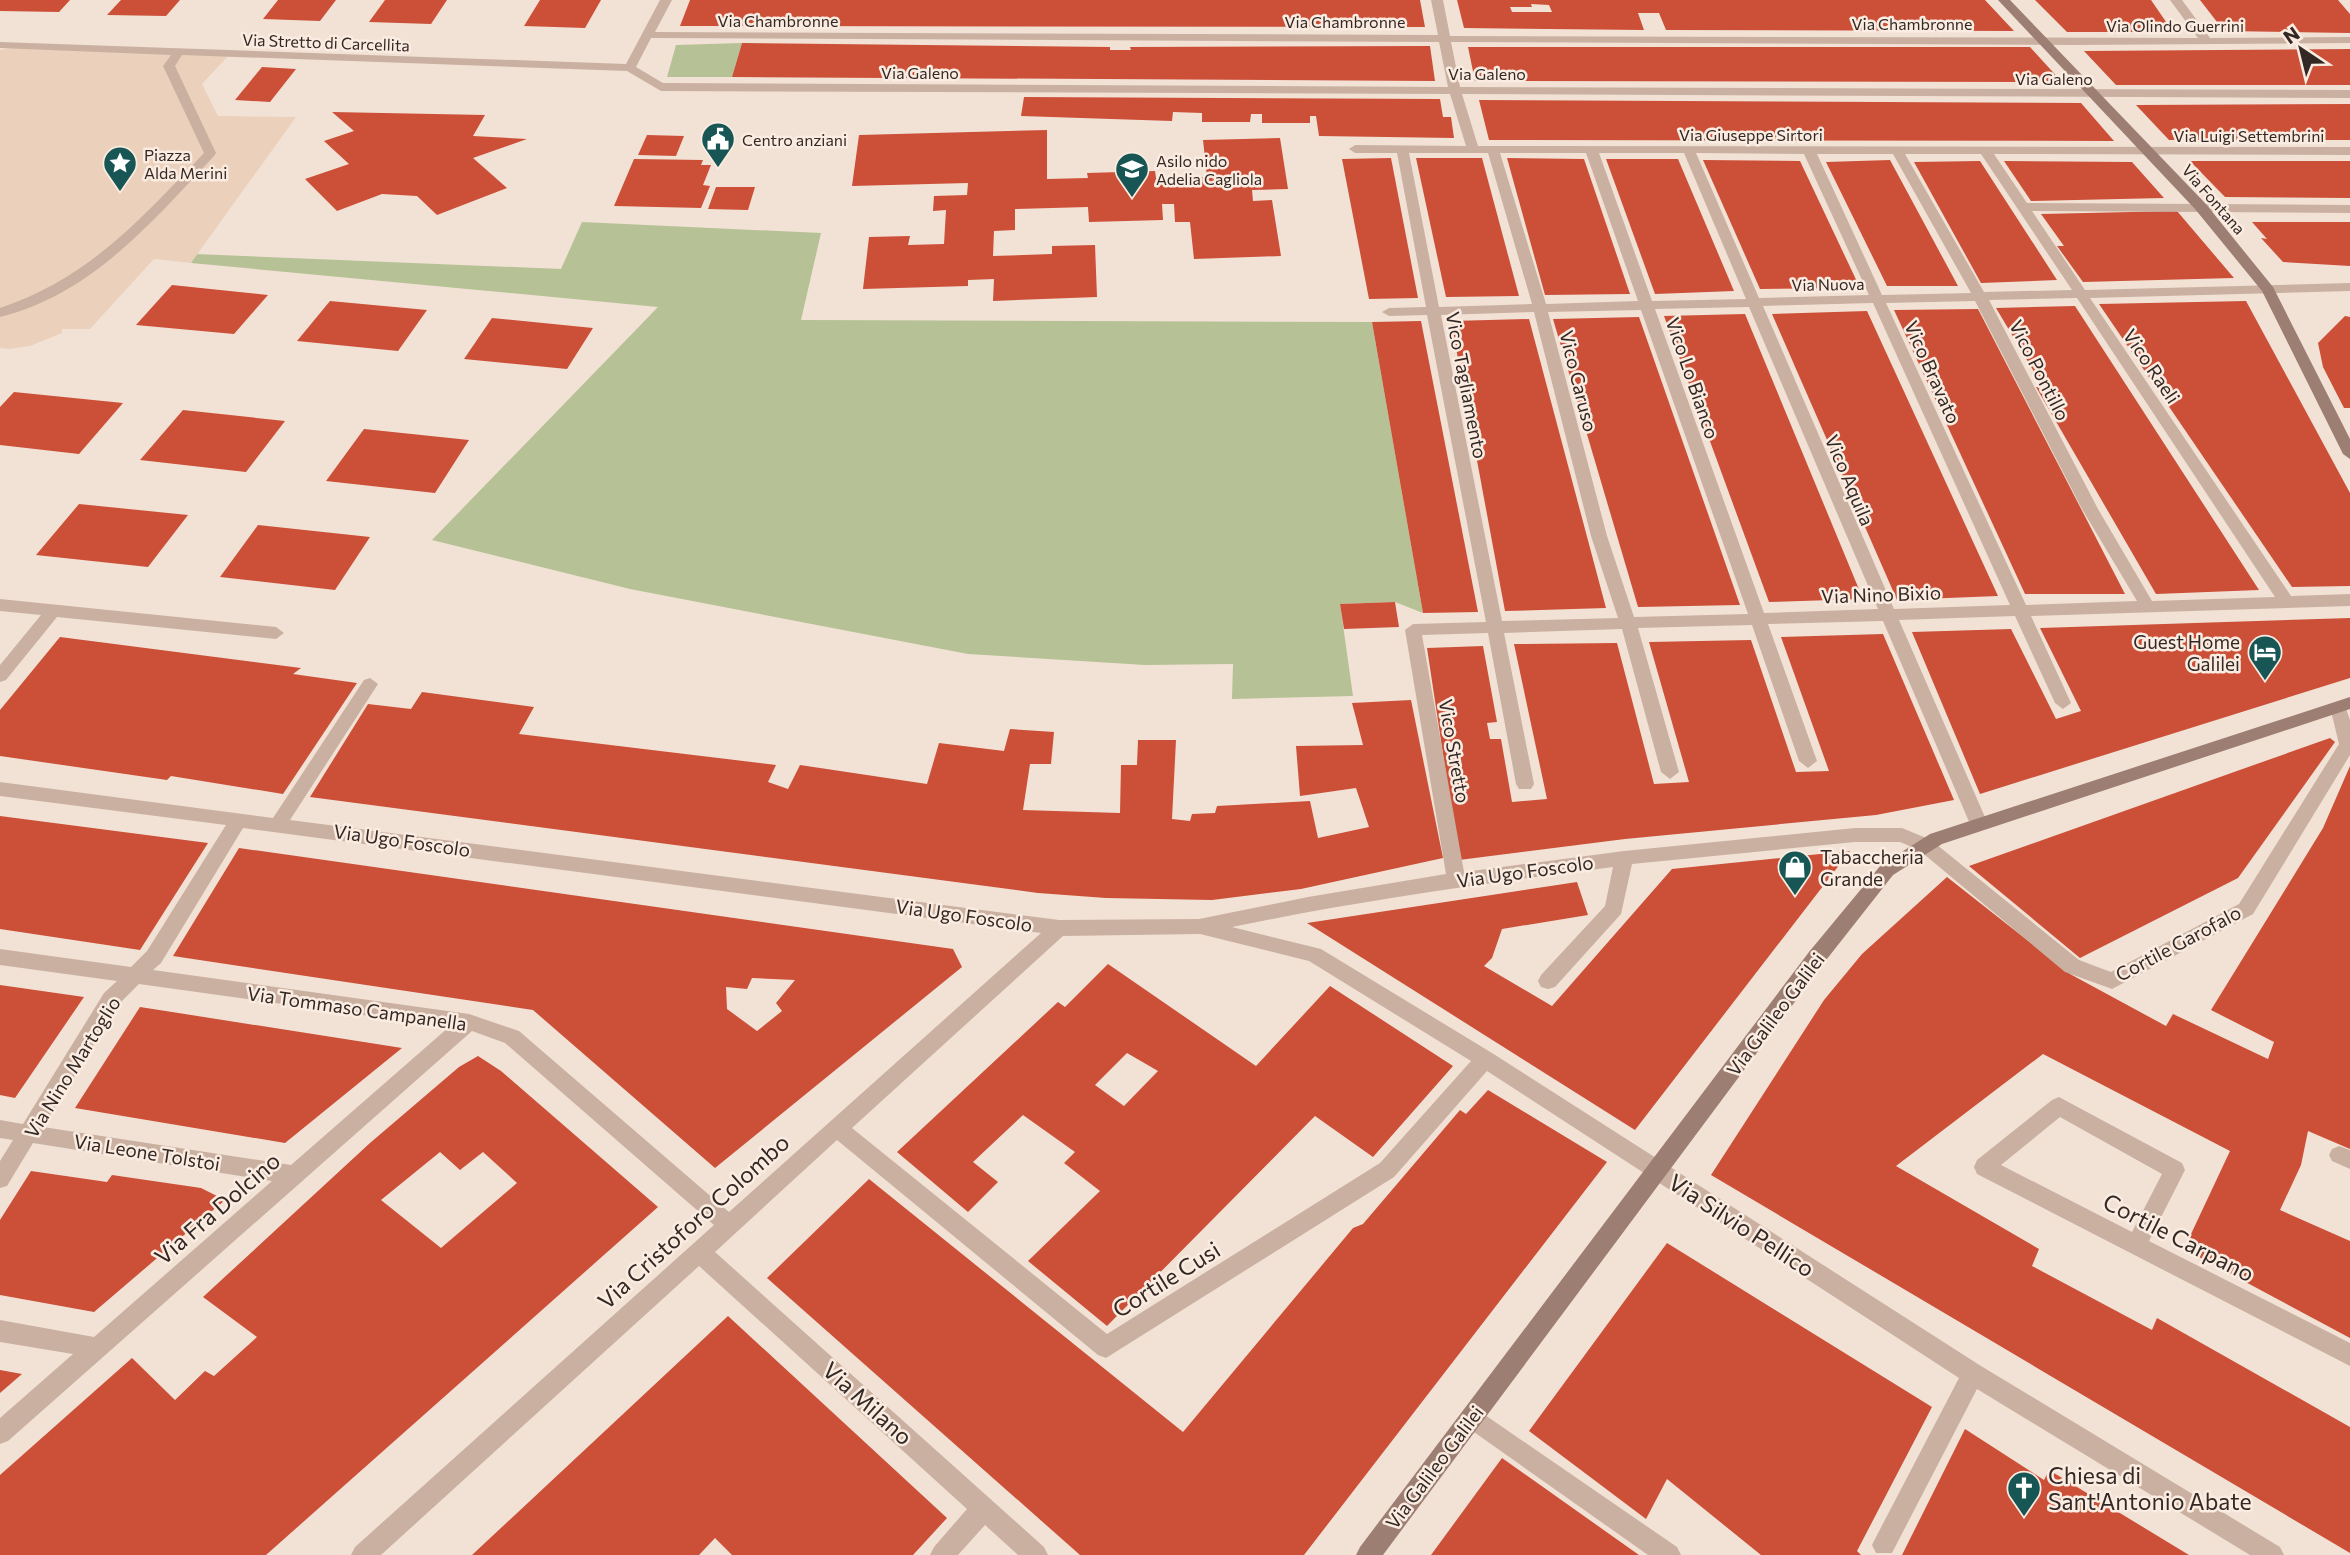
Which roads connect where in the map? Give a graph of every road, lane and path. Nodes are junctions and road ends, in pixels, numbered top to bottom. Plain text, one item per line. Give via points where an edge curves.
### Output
1 (666, 0) edge
2 (1437, 0) edge
3 (2004, 0) edge
4 (2176, 0) edge
5 (647, 35) junction
6 (1444, 37) junction
7 (2042, 40) junction
8 (2206, 40) junction
9 (2350, 40) edge
10 (0, 48) edge
11 (178, 53) junction
12 (629, 68) junction
13 (1454, 88) junction
14 (2094, 94) junction
15 (2350, 94) edge
16 (1355, 149) dead end
17 (1402, 149) junction
18 (1473, 149) junction
19 (1493, 149) junction
20 (1591, 149) junction
21 (1688, 149) junction
22 (1809, 150) junction
23 (1897, 150) junction
24 (1985, 150) junction
25 (2147, 150) junction
26 (2350, 151) edge
27 (2200, 206) junction
28 (2023, 207) junction
29 (2350, 209) edge
30 (2350, 287) edge
31 (2267, 290) junction
32 (2082, 295) junction
33 (1980, 297) junction
34 (1880, 300) junction
35 (1754, 303) junction
36 (1647, 306) junction
37 (1540, 308) junction
38 (1433, 311) junction
39 (1389, 312) dead end
40 (0, 313) edge
41 (2350, 454) edge
42 (2350, 600) edge
43 (2287, 603) junction
44 (0, 605) edge
45 (2148, 607) junction
46 (53, 611) junction
47 (2018, 611) junction
48 (1889, 615) junction
49 (1759, 619) junction
50 (1629, 623) junction
51 (1494, 628) junction
52 (1413, 630) joint
53 (276, 633) dead end
54 (0, 676) edge
55 (370, 684) dead end
56 (2063, 703) dead end
57 (2344, 705) edge
58 (1808, 761) dead end
59 (1670, 772) dead end
60 (1525, 784) dead end
61 (0, 789) edge
62 (239, 819) junction
63 (278, 824) junction
64 (1979, 824) junction
65 (1925, 845) junction
66 (1624, 858) junction
67 (1456, 880) junction
68 (1059, 928) junction
69 (1199, 928) junction
70 (0, 957) edge
71 (134, 977) junction
72 (1548, 981) dead end
73 (469, 1022) junction
74 (1485, 1059) junction
75 (836, 1127) junction
76 (0, 1129) edge
77 (30, 1134) junction
78 (1659, 1171) junction
79 (293, 1175) junction
80 (0, 1179) edge
81 (728, 1224) junction
82 (2136, 1245) junction
83 (699, 1252) junction
84 (0, 1331) edge
85 (98, 1348) junction
86 (2350, 1354) edge
87 (1973, 1374) junction
88 (1472, 1417) junction
89 (0, 1433) edge
90 (984, 1508) junction
91 (1884, 1545) dead end
92 (363, 1555) edge
93 (942, 1555) edge
94 (1036, 1555) edge
95 (1368, 1555) edge
96 (1669, 1555) edge
97 (2272, 1555) edge

1 - 5 street
2 - 6 street
3 - 7 street, Via Fontana
4 - 8 street
5 - 6 street, Via Chambronne
5 - 12 street
6 - 7 street, Via Chambronne
6 - 13 street
7 - 8 street, Via Olindo Guerrini
7 - 14 street, Via Fontana
8 - 9 street, Via Olindo Guerrini
10 - 11 street, Via Stretto di Carcellita
11 - 12 street, Via Stretto di Carcellita
11 - 40 street via 169,66 210,153 111,257 31,305
12 - 13 street, Via Galeno via 661,87
13 - 14 street, Via Galeno
13 - 18 street
14 - 15 street, Via Galeno
14 - 25 street, Via Fontana
16 - 17 street, Via Giuseppe Sirtori
17 - 18 street, Via Giuseppe Sirtori
17 - 38 street, Vico Tagliamento
18 - 19 street, Via Giuseppe Sirtori
19 - 20 street, Via Giuseppe Sirtori
19 - 37 street, Vico Caruso
20 - 21 street, Via Giuseppe Sirtori
20 - 36 street, Vico Lo Bianco
21 - 22 street, Via Giuseppe Sirtori
21 - 35 street, Vico Aquila
22 - 23 street, Via Giuseppe Sirtori
22 - 34 street, Vico Bravato
23 - 24 street, Via Giuseppe Sirtori
23 - 33 street, Vico Pontillo
24 - 25 street, Via Giuseppe Sirtori
24 - 28 street, Vico Raeli
25 - 26 street, Via Luigi Settembrini
25 - 27 street, Via Fontana
27 - 28 street
27 - 29 street
27 - 31 street, Via Fontana
28 - 32 street, Vico Raeli
30 - 31 street, Via Nuova
31 - 32 street, Via Nuova
31 - 41 street, Via Fontana
32 - 33 street, Via Nuova
32 - 43 street, Vico Raeli
33 - 34 street, Via Nuova
33 - 45 street, Vico Pontillo via 2090,509
34 - 35 street, Via Nuova
34 - 47 street, Vico Bravato
35 - 36 street, Via Nuova
35 - 48 street, Vico Aquila
36 - 37 street, Via Nuova
36 - 49 street, Vico Lo Bianco
37 - 38 street, Via Nuova
37 - 50 street, Vico Caruso via 1599,536
38 - 39 street, Via Nuova
38 - 51 street, Vico Tagliamento
42 - 43 street, Via Nino Bixio
43 - 45 street, Via Nino Bixio
44 - 46 street
45 - 47 street, Via Nino Bixio
46 - 53 street
46 - 54 street
47 - 48 street, Via Nino Bixio
47 - 56 street, Vico Bravato
48 - 49 street, Via Nino Bixio
48 - 64 street, Vico Aquila
49 - 50 street, Via Nino Bixio
49 - 58 street, Vico Lo Bianco
50 - 51 street, Via Nino Bixio
50 - 59 street, Vico Caruso
51 - 52 street, Via Nino Bixio
51 - 60 street, Vico Tagliamento
52 - 67 street, Vico Stretto
55 - 63 street
57 - 64 street, Via Galileo Galilei
57 - 65 street, Cortile Garofalo via 2348,744 2246,909 2112,981 2072,965
61 - 62 street, Via Ugo Foscolo
62 - 63 street, Via Ugo Foscolo
62 - 71 street, Via Nino Martoglio via 154,957
63 - 68 street, Via Ugo Foscolo
64 - 65 street, Via Galileo Galilei
65 - 66 street, Via Ugo Foscolo via 1902,835 1855,835
65 - 78 street, Via Galileo Galilei via 1886,870
66 - 67 street, Via Ugo Foscolo
66 - 72 street via 1614,909
67 - 69 street, Via Ugo Foscolo via 1308,904
68 - 69 street, Via Ugo Foscolo
68 - 75 street, Via Cristoforo Colombo
69 - 74 street, Via Silvio Pellico via 1314,954
70 - 71 street, Via Tommaso Campanella
71 - 73 street, Via Tommaso Campanella
71 - 77 street, Via Nino Martoglio via 111,999
73 - 79 street, Via Fra Dolcino
73 - 81 street, Via Tommaso Campanella via 512,1037
74 - 75 street, Cortile Cusi via 1387,1170 1106,1347
74 - 78 street, Via Silvio Pellico
75 - 81 street, Via Cristoforo Colombo
76 - 77 street, Via Leone Tolstoi
77 - 79 street, Via Leone Tolstoi
77 - 80 street, Via Nino Martoglio
78 - 87 street, Via Silvio Pellico
78 - 88 street, Via Galileo Galilei
79 - 85 street, Via Fra Dolcino
81 - 83 street, Via Cristoforo Colombo
82 - 82 street, Cortile Carpano via 1984,1167 2059,1106 2175,1170
82 - 86 street, Cortile Carpano
83 - 90 street, Via Milano
83 - 92 street, Via Cristoforo Colombo
84 - 85 street
85 - 89 street, Via Fra Dolcino
87 - 91 street
87 - 97 street, Via Silvio Pellico
88 - 95 street, Via Galileo Galilei
88 - 96 street
90 - 93 street
90 - 94 street, Via Milano

